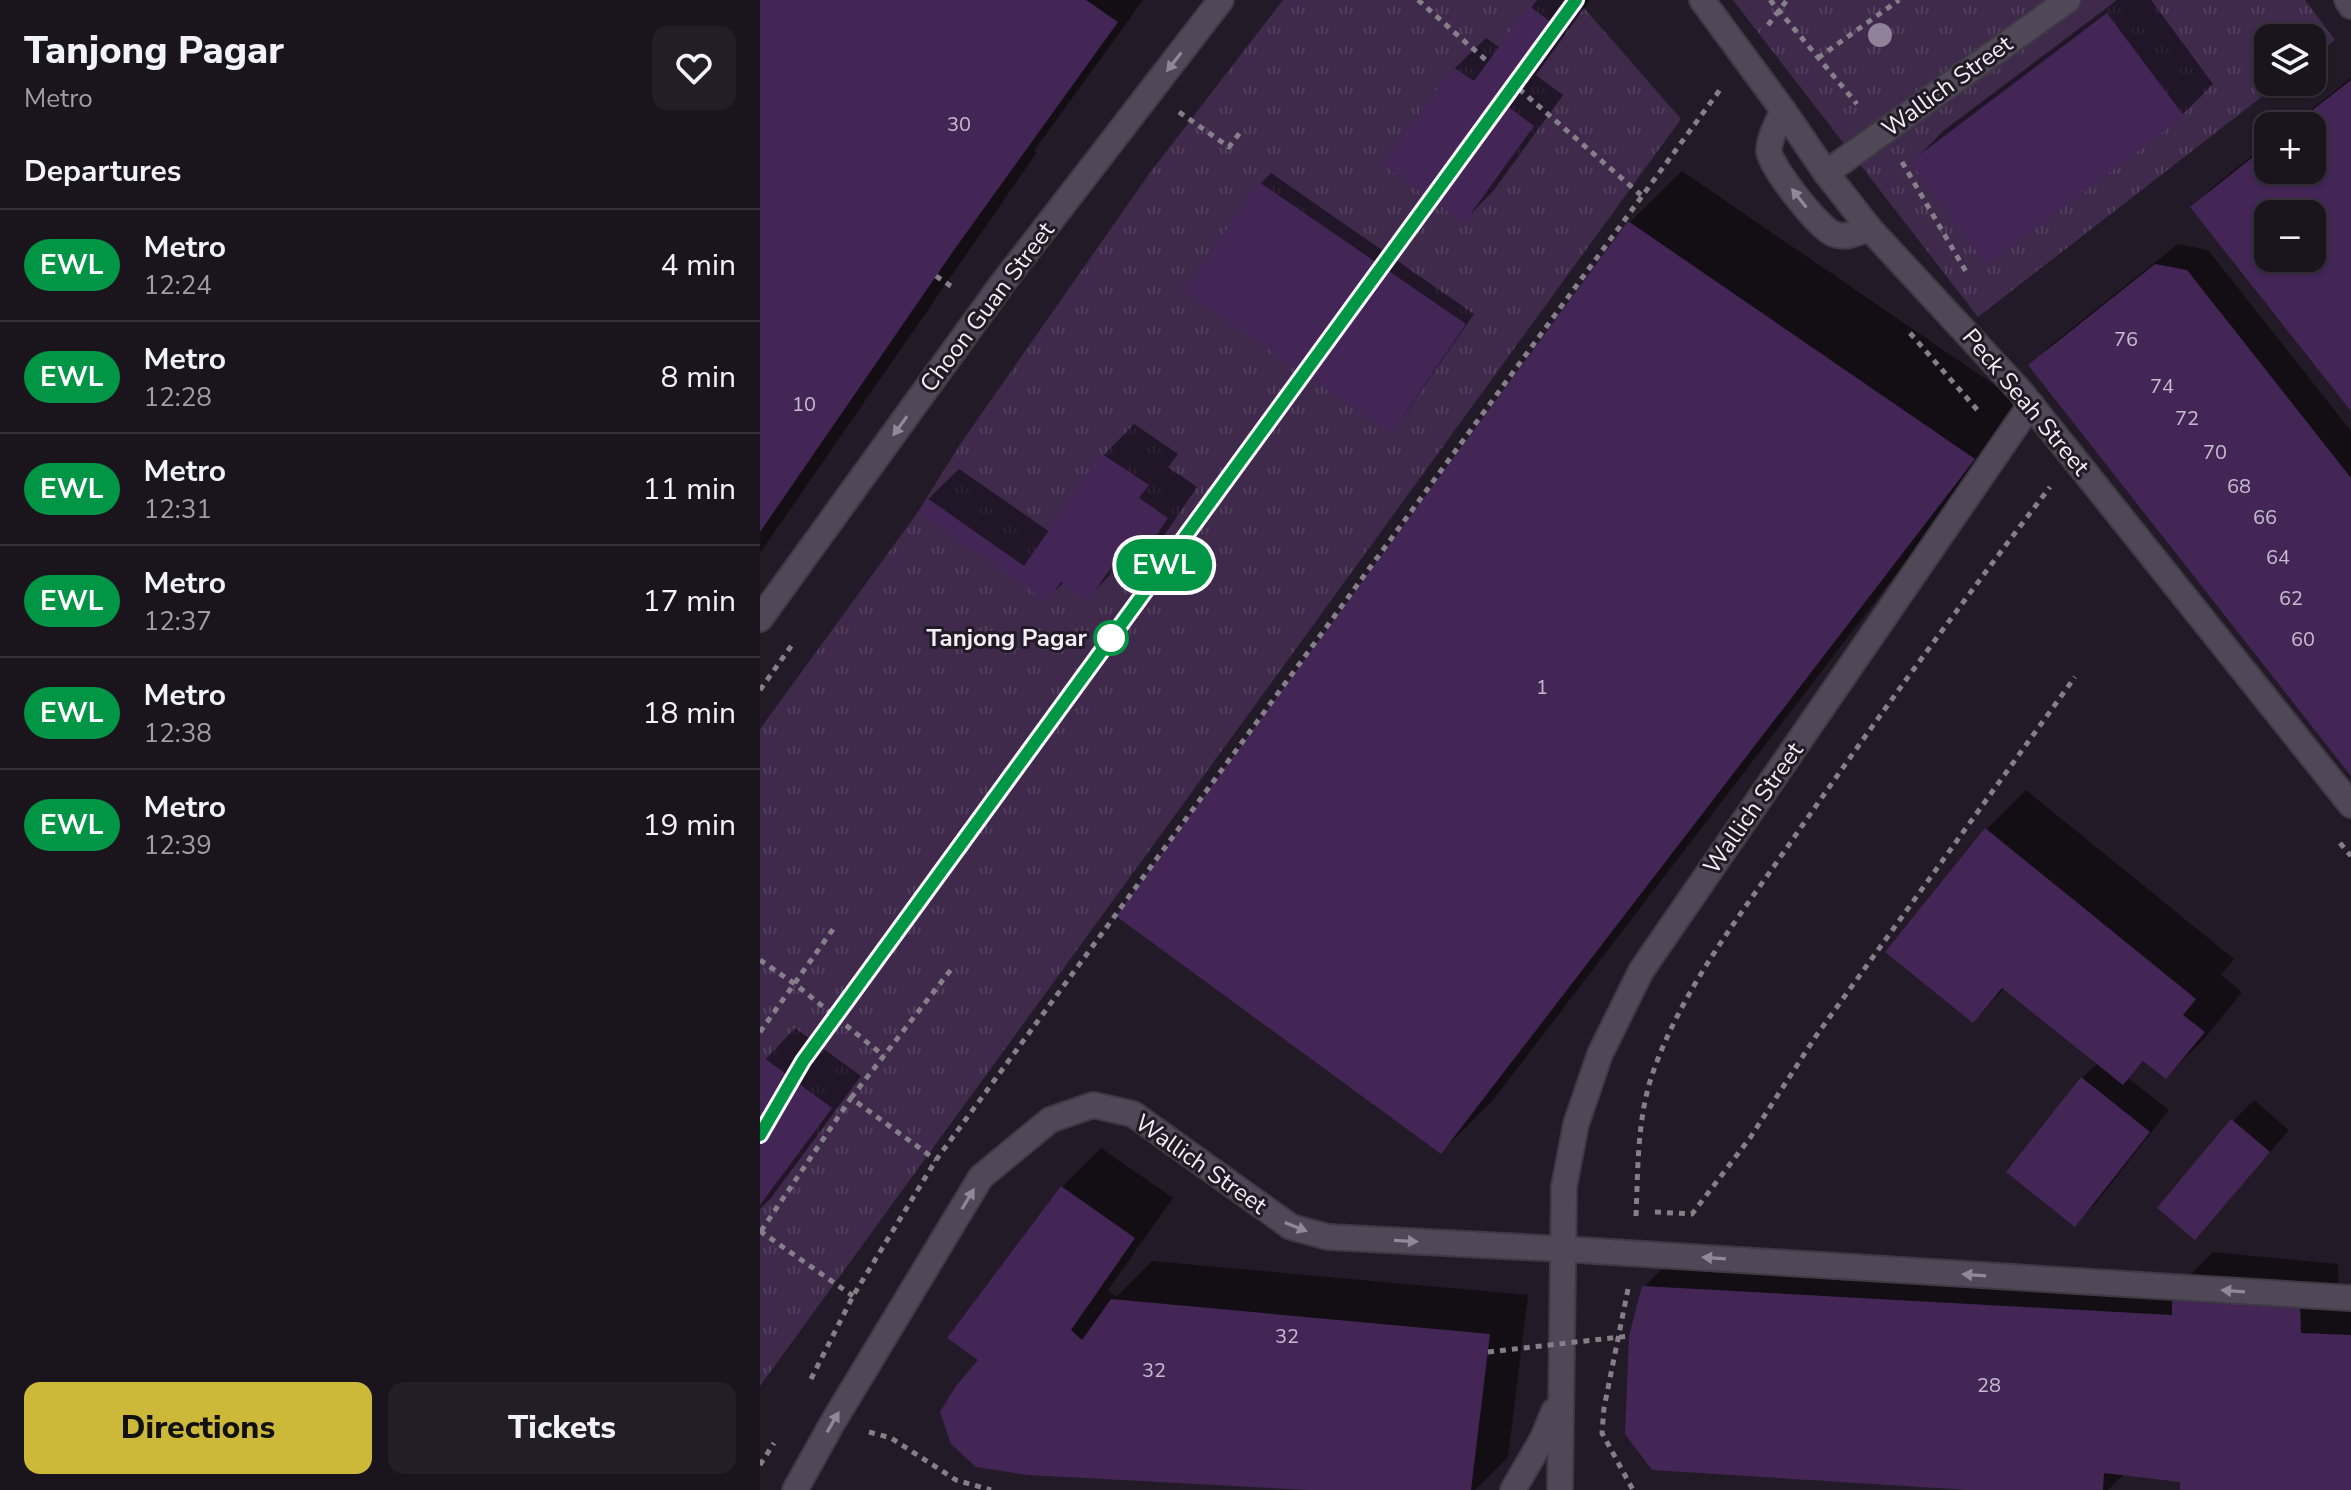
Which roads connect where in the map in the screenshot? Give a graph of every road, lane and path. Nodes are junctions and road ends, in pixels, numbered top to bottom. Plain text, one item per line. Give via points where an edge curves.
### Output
1 (1221, 0) edge
2 (1418, 0) edge
3 (1702, 0) edge
4 (1770, 0) edge
5 (1899, 0) edge
6 (2068, 0) edge
7 (2347, 0) edge
8 (2351, 6) edge
9 (1779, 11) dead end
10 (1744, 57) junction
11 (1818, 58) dead end
12 (1488, 62) dead end
13 (1519, 89) dead end
14 (1783, 110) junction
15 (1179, 112) dead end
16 (1242, 130) dead end
17 (1826, 173) junction
18 (1641, 195) junction
19 (1870, 229) junction
20 (2031, 404) junction
21 (2051, 485) dead end
22 (760, 619) edge
23 (2075, 677) dead end
24 (2351, 805) edge
25 (836, 925) dead end
26 (760, 960) edge
27 (953, 967) dead end
28 (795, 984) junction
29 (760, 1032) edge
30 (884, 1056) junction
31 (851, 1098) junction
32 (936, 1160) junction
33 (1655, 1212) dead end
34 (760, 1231) edge
35 (1563, 1249) junction
36 (1635, 1253) junction
37 (853, 1296) junction
38 (2351, 1298) edge
39 (1629, 1336) dead end
40 (1488, 1352) dead end
41 (806, 1389) dead end
42 (1559, 1398) junction
43 (833, 1422) junction
44 (778, 1436) dead end
45 (760, 1465) edge
46 (795, 1490) edge
47 (991, 1490) edge
48 (1513, 1490) edge
49 (1560, 1490) edge
50 (1633, 1490) edge

1 -> 22 street, Choon Guan Street via 1002,284
2 - 12 path
3 - 10 street, Peck Seah Street
4 - 9 path
5 - 11 path
6 - 17 street, Wallich Street
7 - 8 street
10 - 14 street, Peck Seah Street
10 - 18 path
13 - 18 path
14 - 17 street, Peck Seah Street
19 -> 14 street via 1843,237 1823,229 1775,166 1770,139
15 - 16 path via 1229,147
17 - 19 street, Peck Seah Street
18 - 32 path
19 - 20 street, Peck Seah Street
20 - 24 street, Peck Seah Street
20 - 35 street, Wallich Street via 1641,971 1600,1054 1576,1124 1564,1187
21 - 36 path via 1813,810 1720,945 1677,1019 1651,1079 1639,1134
23 - 33 path via 1692,1214
25 - 28 path
26 - 28 path
27 - 30 path
28 - 29 path
28 - 30 path
30 - 31 path
31 - 32 path
31 - 34 path
32 - 37 path
34 - 37 path
35 - 36 street
35 - 42 street, Wallich Street
43 -> 35 street, Wallich Street via 981,1177 1050,1120 1093,1105 1133,1114 1291,1227 1328,1237
38 -> 36 street
36 - 50 path via 1602,1433
37 - 41 path
39 - 40 path, bridge
42 - 48 street, Wallich Street
42 - 49 street, Wallich Street
46 -> 43 street, Wallich Street
43 - 47 path via 891,1438 956,1480
44 - 45 path

